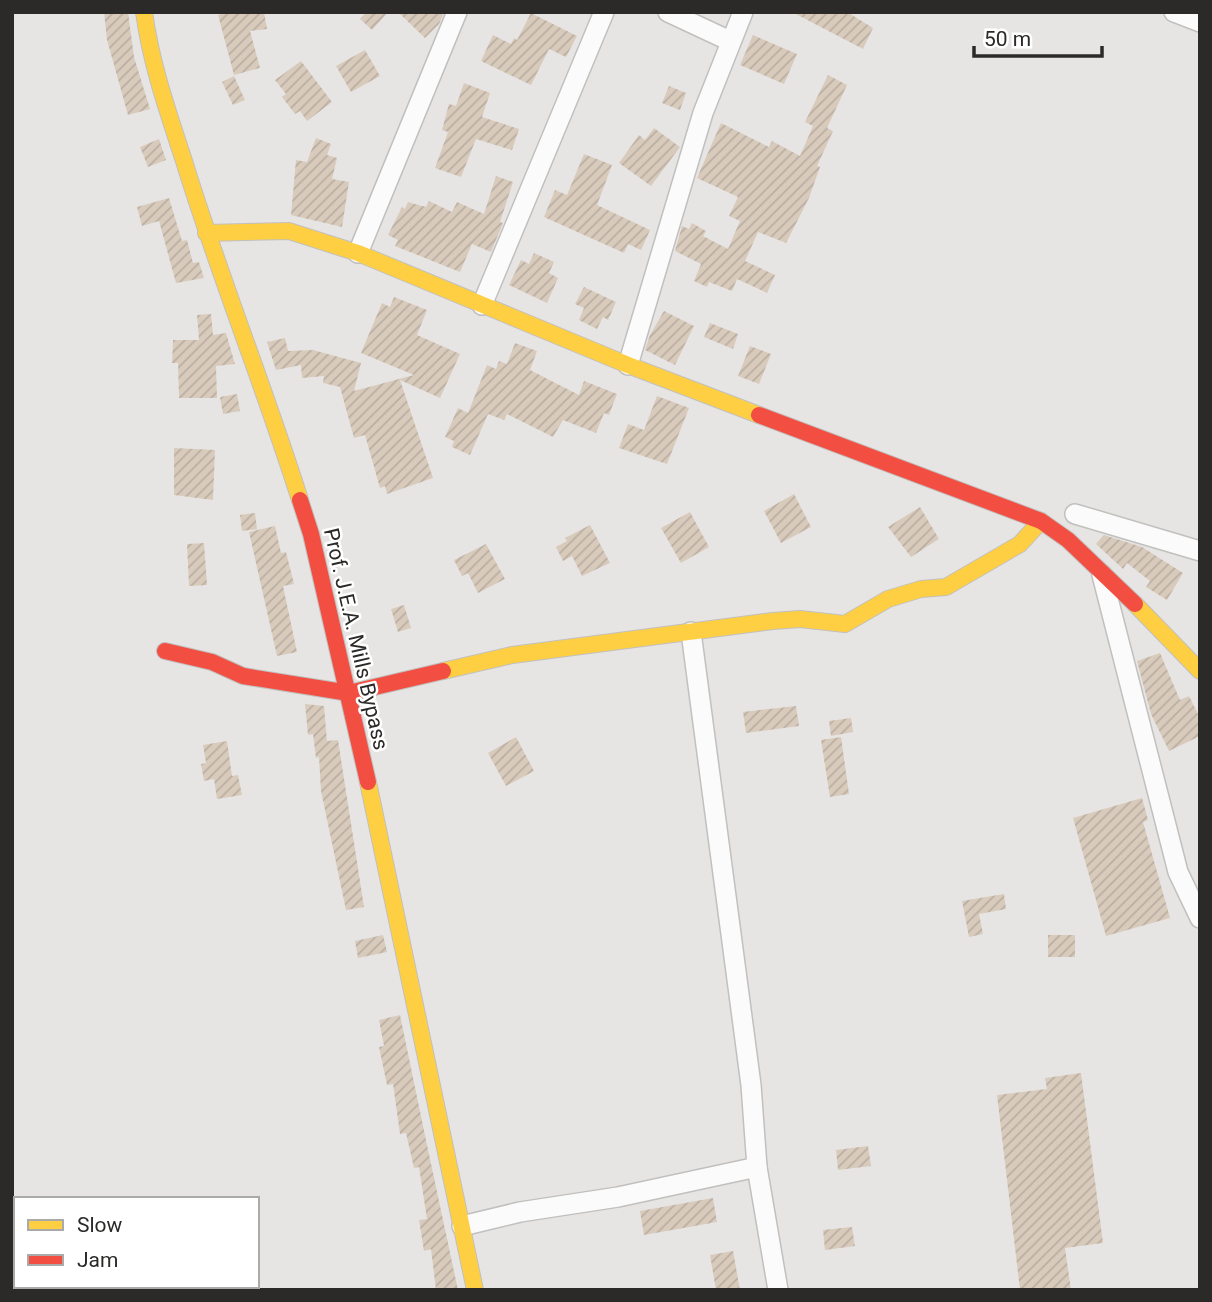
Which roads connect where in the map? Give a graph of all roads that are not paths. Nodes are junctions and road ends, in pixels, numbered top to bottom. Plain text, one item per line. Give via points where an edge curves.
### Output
1 (144, 12) edge
2 (457, 12) edge
3 (604, 12) edge
4 (668, 12) edge
5 (743, 12) edge
6 (1174, 12) edge
7 (1200, 22) edge
8 (730, 41) junction
9 (205, 233) junction
10 (358, 253) junction
11 (482, 304) junction
12 (628, 365) junction
13 (1076, 514) dead end
14 (1041, 521) junction
15 (1200, 551) edge
16 (1102, 574) junction
17 (691, 632) junction
18 (165, 651) dead end
19 (1200, 671) edge
20 (349, 693) junction
21 (1200, 918) edge
22 (757, 1167) junction
23 (461, 1226) junction
24 (475, 1290) edge
25 (778, 1290) edge

1 - 9 street, Prof. J.E.A. Mills Bypass via 150,54
2 - 10 street
3 - 11 street
4 - 8 street
5 - 8 street
6 - 7 street
8 - 12 street via 703,113
9 - 10 street via 289,231
9 - 20 street, Prof. J.E.A. Mills Bypass via 265,388 311,534
10 - 11 street
11 - 12 street
12 - 14 street
13 - 15 street
14 - 16 street
14 - 17 street via 1020,544 971,575 946,587 888,599 845,624 800,619
16 - 19 street
16 - 21 street via 1178,872
17 - 20 street via 512,655
17 - 22 street via 751,1085
18 - 20 street via 212,662 243,676
20 - 23 street, Prof. J.E.A. Mills Bypass
22 - 23 street
22 - 25 street
23 - 24 street, Prof. J.E.A. Mills Bypass

